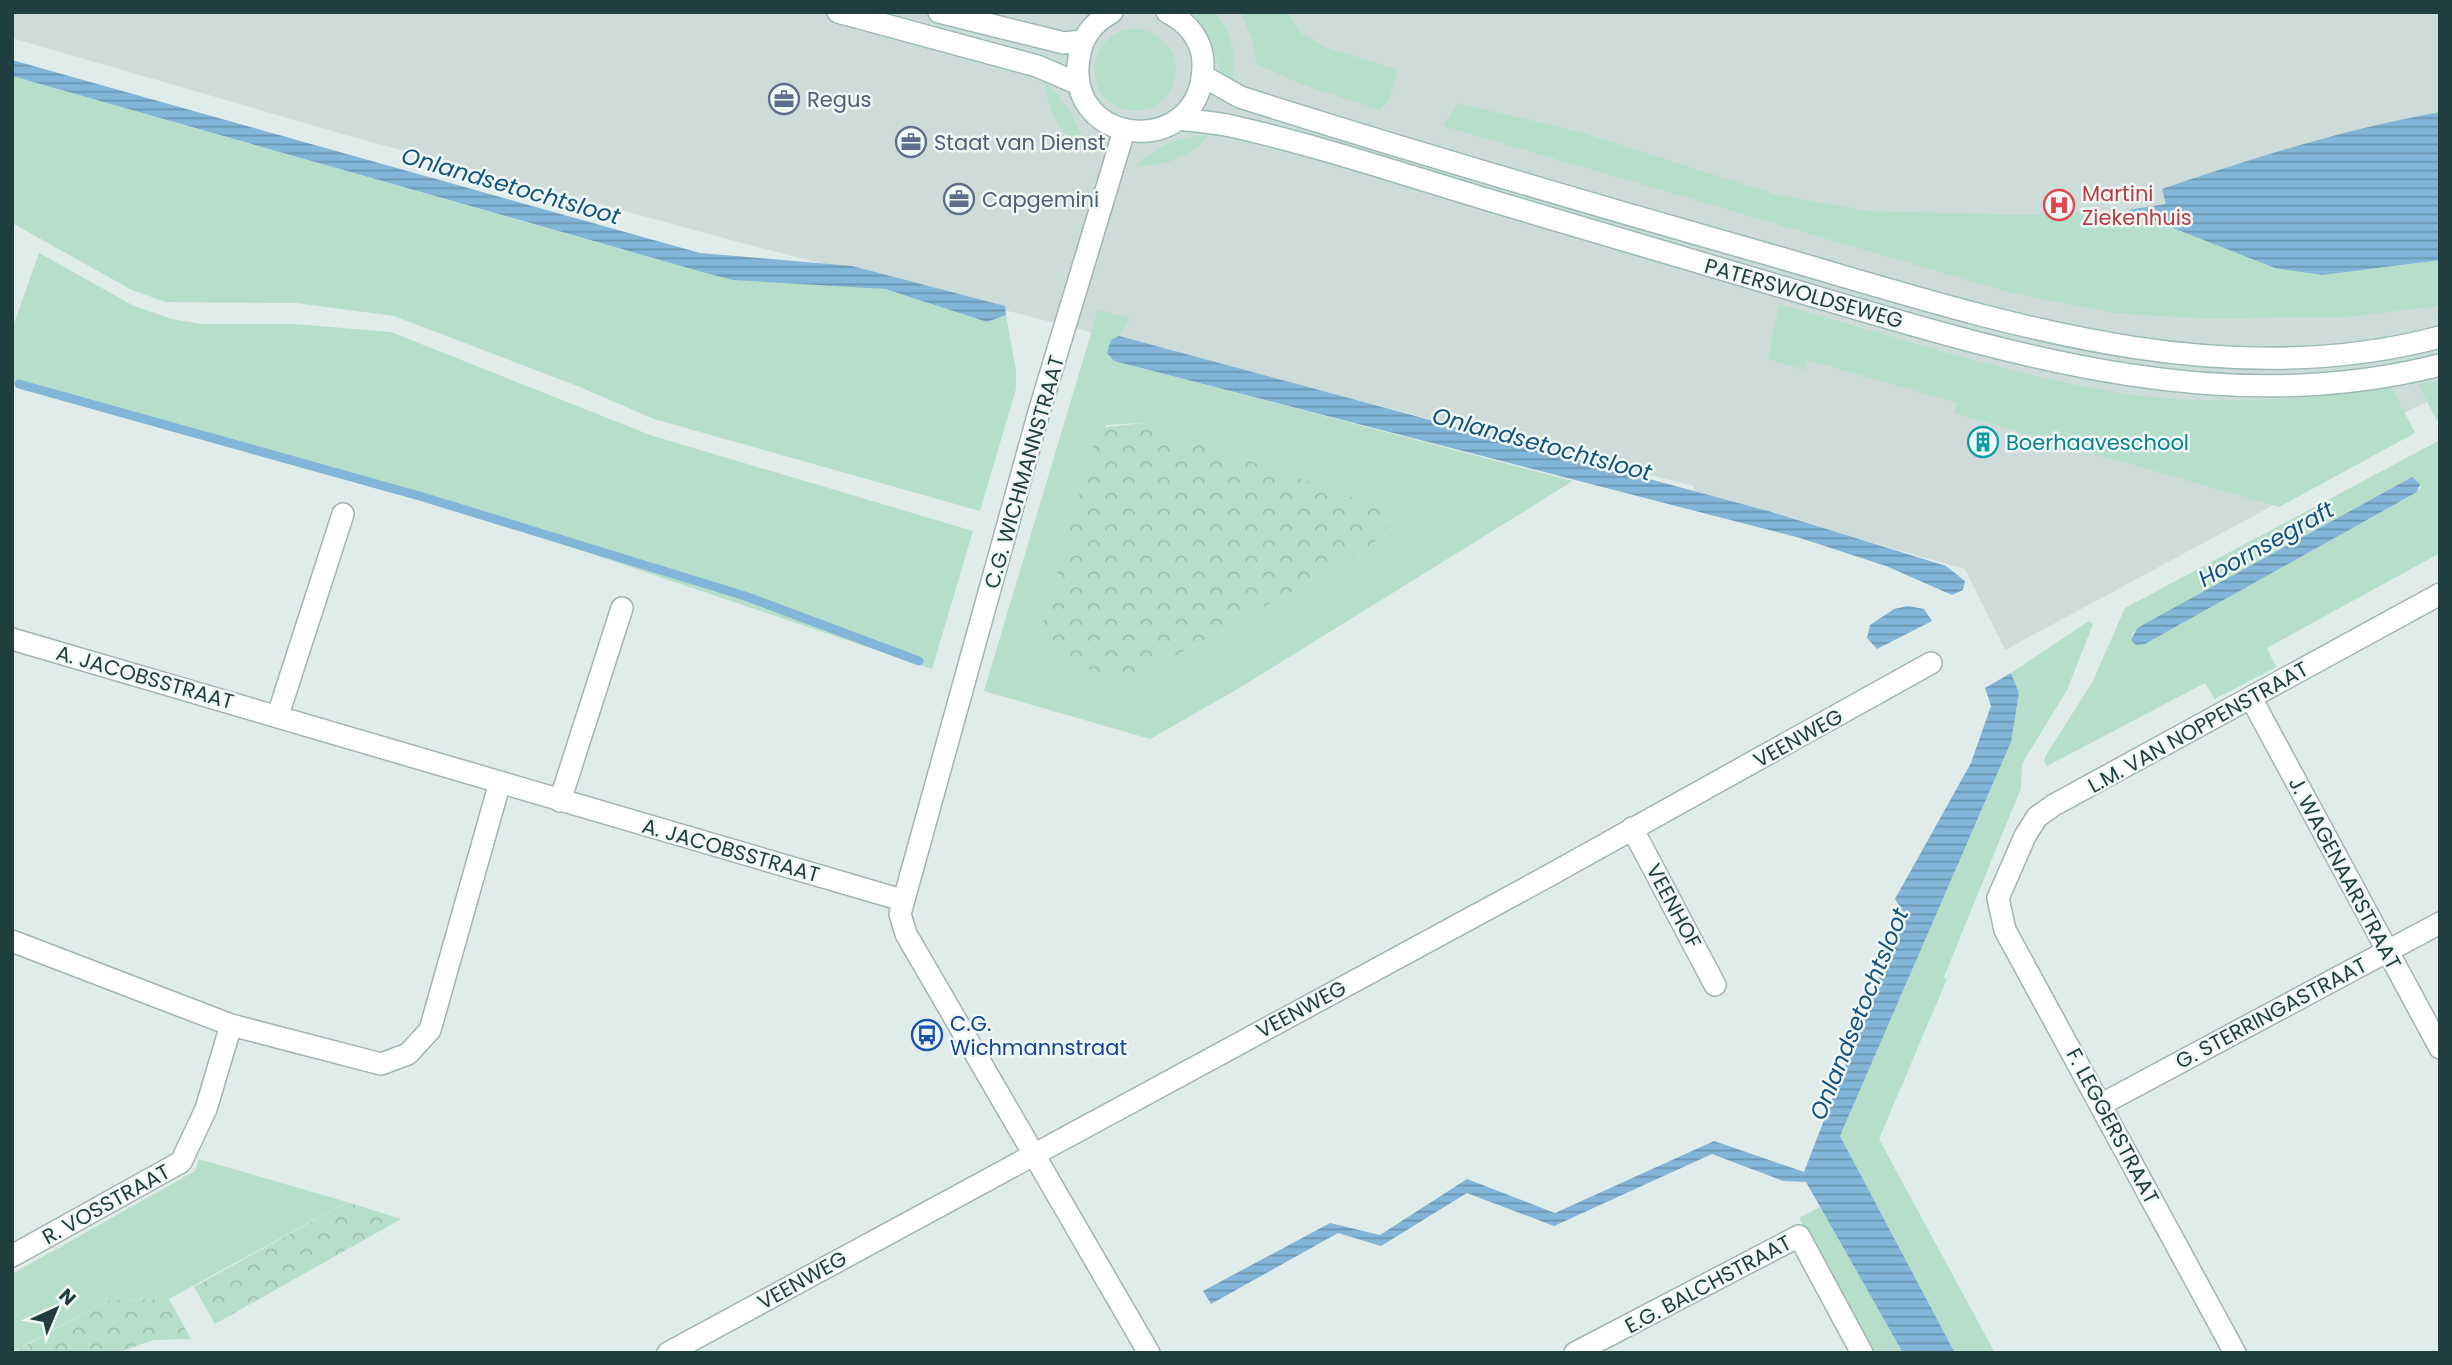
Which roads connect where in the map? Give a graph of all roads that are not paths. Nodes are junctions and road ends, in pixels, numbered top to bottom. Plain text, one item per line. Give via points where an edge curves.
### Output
1 (838, 12) edge
2 (939, 12) edge
3 (1112, 12) edge
4 (1167, 12) edge
5 (1083, 41) junction
6 (1203, 76) junction
7 (1079, 84) junction
8 (1180, 119) junction
9 (1124, 131) junction
10 (2440, 337) edge
11 (2440, 365) edge
12 (343, 514) dead end
13 (2440, 594) edge
14 (622, 608) dead end
15 (12, 639) edge
16 (1931, 663) dead end
17 (2251, 698) junction
18 (278, 715) junction
19 (500, 782) junction
20 (560, 801) junction
21 (1632, 828) junction
22 (1998, 898) joint
23 (902, 900) junction
24 (2440, 923) edge
25 (12, 941) edge
26 (2388, 951) junction
27 (1715, 985) dead end
28 (230, 1025) junction
29 (2440, 1048) edge
30 (2102, 1104) junction
31 (1033, 1154) junction
32 (12, 1256) edge
33 (668, 1353) edge
34 (1149, 1353) edge
35 (1575, 1353) edge
36 (1862, 1353) edge
37 (2235, 1353) edge

1 - 7 street via 1037,66
2 - 5 street via 1064,43
3 - 5 street via 1091,28
4 - 6 street via 1196,38
5 - 7 street
6 - 8 street via 1197,97
6 - 10 street, PATERSWOLDSEWEG via 1240,97 1487,175 2008,323 2146,351 2241,358 2327,357
7 - 9 street via 1091,110
8 - 9 street via 1154,131
8 - 11 street, PATERSWOLDSEWEG via 1228,125 1994,349 2127,376 2214,385 2277,385 2396,376
9 - 23 street, C.G. WICHMANNSTRAAT via 1039,412
12 - 18 street
13 - 17 street, L.M. VAN NOPPENSTRAAT
14 - 20 street
15 - 18 street, A. JACOBSSTRAAT
16 - 21 street, VEENWEG
17 - 22 street, L.M. VAN NOPPENSTRAAT via 2037,817
17 - 26 street, J. WAGENAARSTRAAT
18 - 19 street, A. JACOBSSTRAAT
19 - 20 street, A. JACOBSSTRAAT
19 - 28 street via 430,1030 408,1054 381,1064
20 - 23 street, A. JACOBSSTRAAT
21 - 27 street, VEENHOF
21 - 31 street, VEENWEG
22 - 30 street, F. LEGGERSTRAAT via 2005,930
23 - 31 street, C.G. WICHMANNSTRAAT via 900,914 906,933
24 - 26 street, G. STERRINGASTRAAT
25 - 28 street
26 - 29 street, J. WAGENAARSTRAAT
26 - 30 street, G. STERRINGASTRAAT
28 - 32 street, R. VOSSTRAAT via 206,1110 181,1162
30 - 37 street, F. LEGGERSTRAAT
31 - 33 street, VEENWEG
31 - 34 street, C.G. WICHMANNSTRAAT
35 - 36 street, E.G. BALCHSTRAAT via 1798,1236

